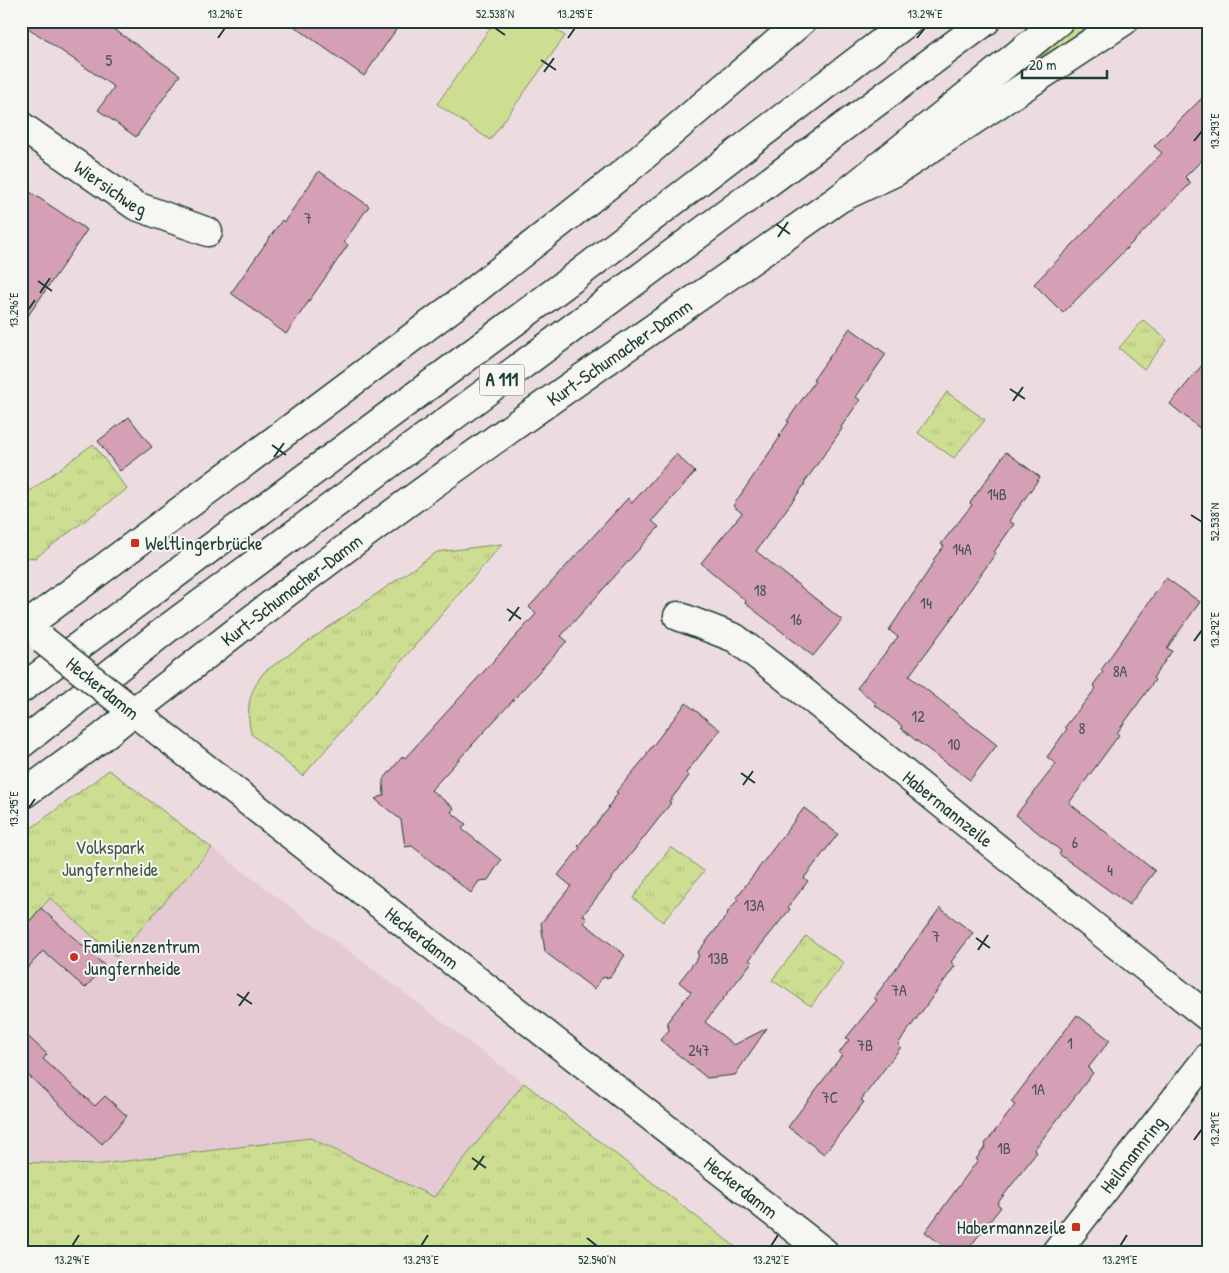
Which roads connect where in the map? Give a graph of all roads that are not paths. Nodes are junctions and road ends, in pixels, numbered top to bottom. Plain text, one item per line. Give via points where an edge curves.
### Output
1 (802, 21) edge
2 (910, 21) edge
3 (986, 21) edge
4 (1059, 21) edge
5 (1124, 21) edge
6 (21, 126) edge
7 (840, 198) junction
8 (208, 232) dead end
9 (678, 616) dead end
10 (28, 630) edge
11 (21, 689) edge
12 (124, 705) junction
13 (21, 744) edge
14 (21, 796) edge
15 (1208, 1017) edge
16 (1208, 1058) edge
17 (824, 1252) edge
18 (1056, 1252) edge

1 - 10 main road via 626,171 465,298
2 - 11 main road, A 111 via 584,270
3 - 13 main road, A 111 via 168,628
4 - 7 main road
5 - 7 main road, Kurt-Schumacher-Damm via 895,172
6 - 8 main road, Wiersichweg via 136,206
7 - 12 main road, Kurt-Schumacher-Damm
9 - 15 main road, Habermannzeile via 735,638
10 - 12 main road, Heckerdamm, bridge
12 - 14 main road, Kurt-Schumacher-Damm via 100,738
12 - 17 main road, Heckerdamm
16 - 18 main road, Heilmannring

